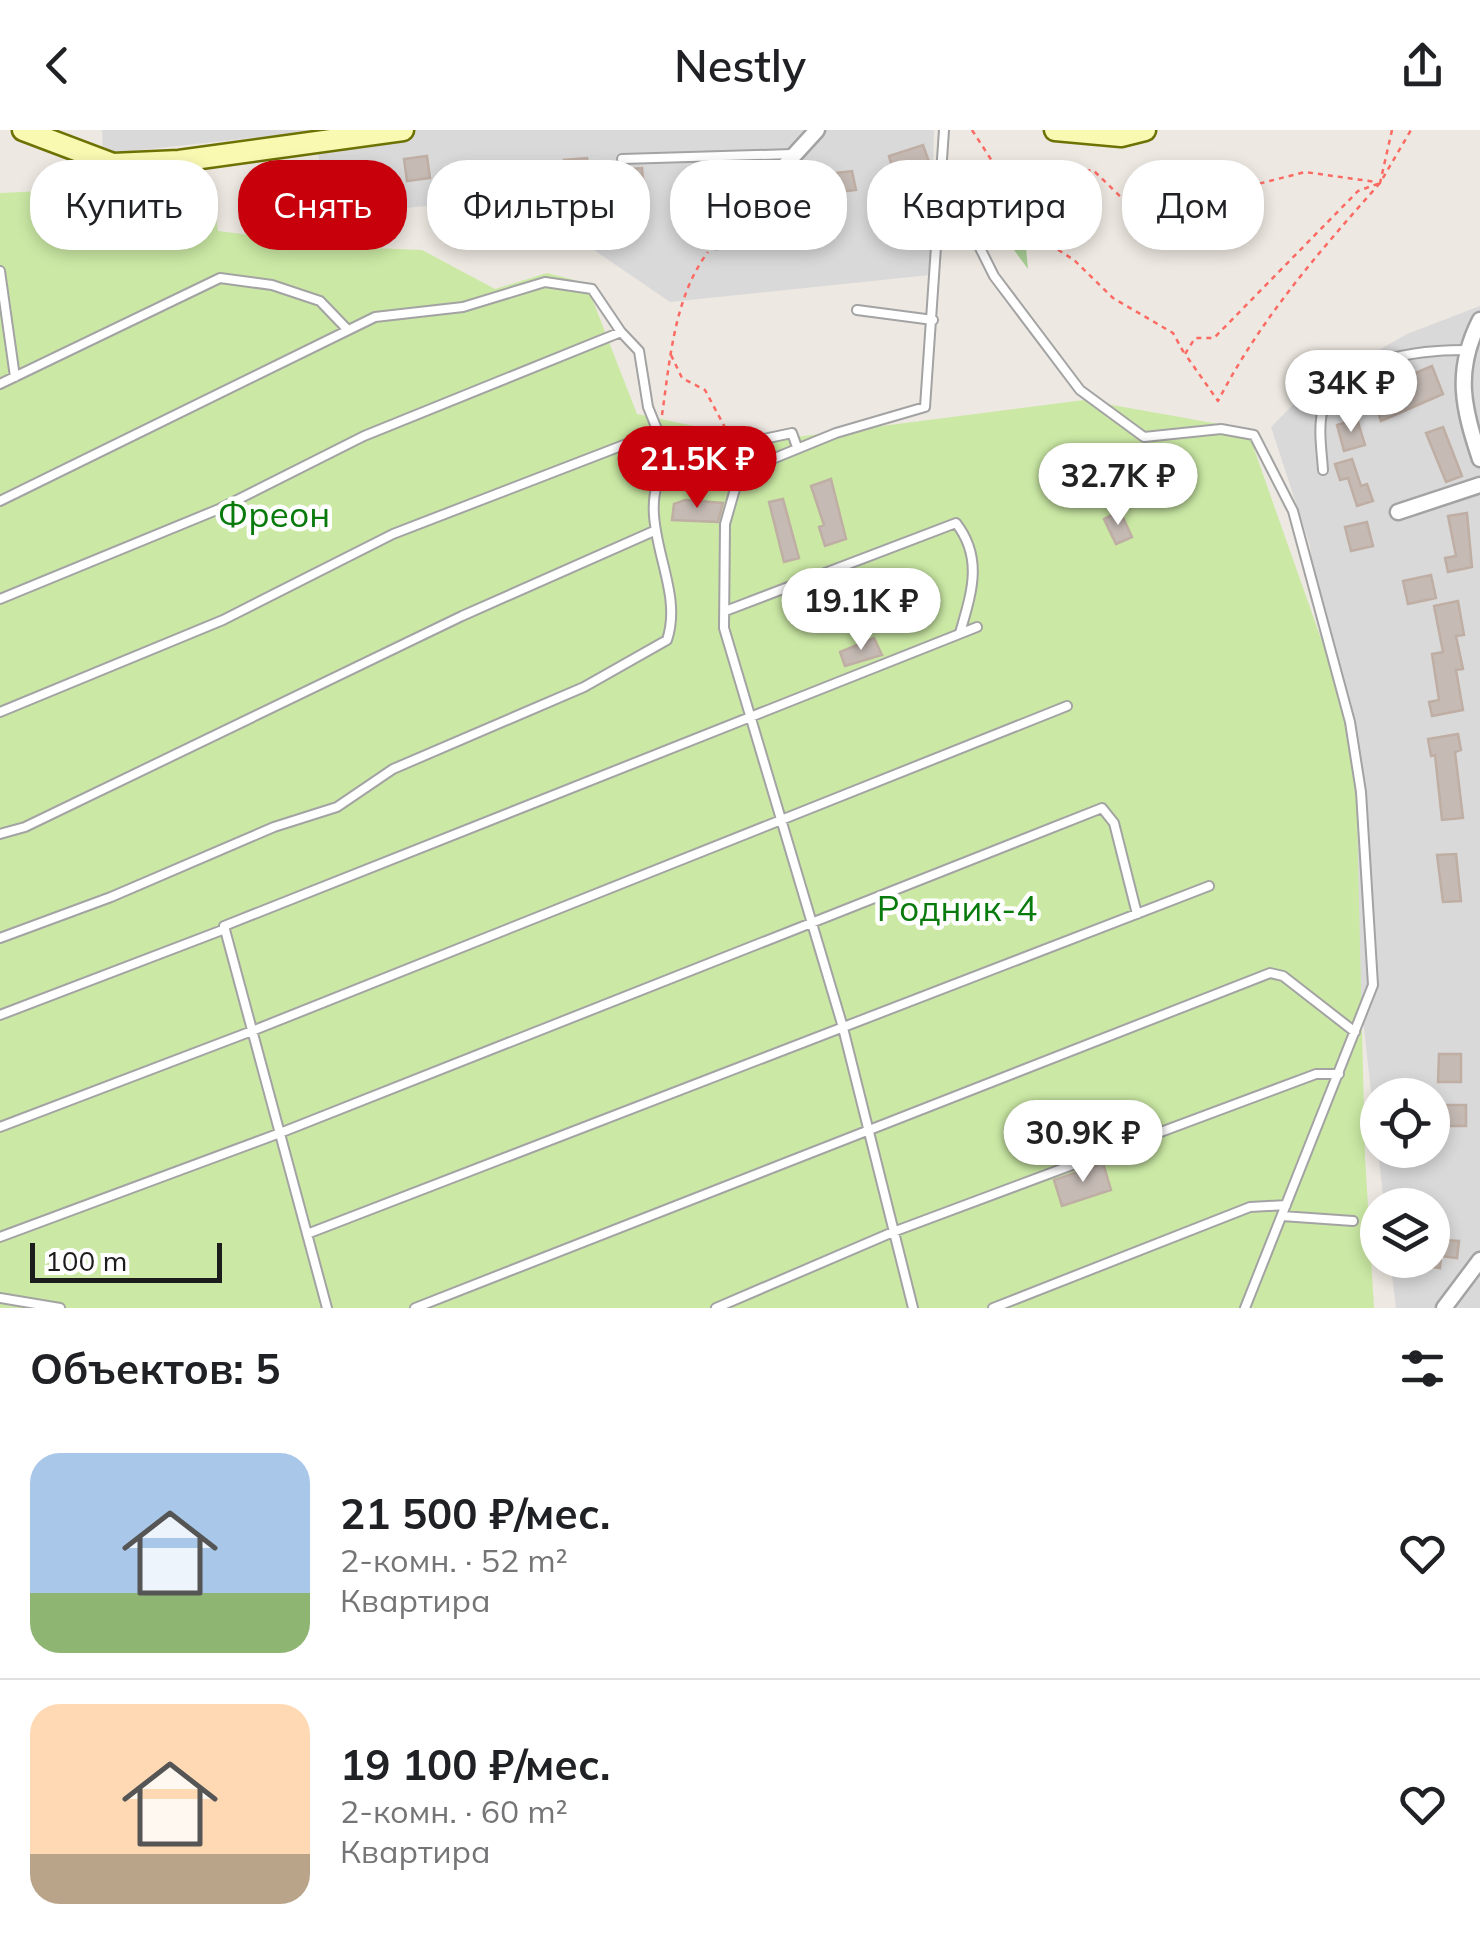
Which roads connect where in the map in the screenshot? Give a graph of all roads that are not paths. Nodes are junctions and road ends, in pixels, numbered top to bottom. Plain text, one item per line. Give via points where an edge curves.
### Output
1 (23, 130) edge
2 (403, 130) edge
3 (817, 130) edge
4 (944, 130) edge
5 (1055, 130) edge
6 (1145, 130) edge
7 (792, 154) junction
8 (622, 159) dead end
9 (787, 160) edge
10 (944, 160) edge
11 (938, 250) edge
12 (981, 250) edge
13 (0, 271) edge
14 (857, 310) dead end
15 (932, 320) junction
16 (1480, 320) edge
17 (346, 328) junction
18 (621, 332) junction
19 (1464, 350) junction
20 (15, 377) junction
21 (0, 384) edge
22 (660, 432) junction
23 (797, 447) junction
24 (669, 460) junction
25 (1480, 460) edge
26 (1323, 470) dead end
27 (1480, 484) edge
28 (0, 501) edge
29 (1398, 512) dead end
30 (654, 531) junction
31 (0, 599) edge
32 (728, 610) junction
33 (977, 627) dead end
34 (960, 633) junction
35 (1067, 706) dead end
36 (0, 712) edge
37 (748, 716) junction
38 (782, 821) junction
39 (0, 834) edge
40 (1209, 886) dead end
41 (1137, 914) junction
42 (813, 920) junction
43 (225, 929) junction
44 (0, 938) edge
45 (0, 1015) edge
46 (842, 1024) junction
47 (252, 1031) junction
48 (1355, 1032) junction
49 (1340, 1074) junction
50 (0, 1127) edge
51 (868, 1132) junction
52 (280, 1134) junction
53 (1286, 1204) junction
54 (1282, 1216) junction
55 (1353, 1221) dead end
56 (893, 1232) junction
57 (307, 1234) junction
58 (0, 1237) edge
59 (1480, 1260) edge
60 (0, 1298) edge
61 (60, 1308) edge
62 (327, 1308) edge
63 (415, 1308) edge
64 (716, 1308) edge
65 (912, 1308) edge
66 (992, 1308) edge
67 (1245, 1308) edge
68 (1444, 1308) edge

1 - 2 street via 113,164
3 - 7 street
4 - 10 lane
5 - 6 street via 1121,136
7 - 8 lane
7 - 9 street
11 - 15 lane
12 - 48 lane via 1080,390 1144,437 1222,428 1254,435 1293,511 1350,722 1361,792 1373,985
13 - 20 lane
14 - 15 lane
15 - 23 lane via 926,408
16 - 19 street
17 - 18 lane via 375,317 463,307 545,282 592,289
17 - 20 lane via 320,301 220,278
17 - 28 lane
18 - 22 lane via 639,351 648,406
18 - 31 lane via 364,436 219,509
19 - 25 street via 1464,407
19 - 26 lane via 1368,365 1344,383 1323,409
20 - 21 lane
22 - 24 lane
22 - 36 lane via 393,534 223,620
23 - 24 lane via 792,433
23 - 32 lane via 737,482 725,524
24 - 30 lane via 654,480
27 - 29 street
30 - 39 lane
30 - 44 lane via 673,622 667,640 584,687 393,770 337,807
32 - 34 lane via 956,523 976,577
32 - 37 lane via 724,628
33 - 34 lane
34 - 37 lane
35 - 38 lane
37 - 38 lane
37 - 43 lane
38 - 42 lane
38 - 47 lane
40 - 41 lane
41 - 42 lane via 1114,824 1102,808
41 - 46 lane
42 - 46 lane
42 - 52 lane
43 - 45 lane
43 - 47 lane
46 - 51 lane
46 - 57 lane
47 - 50 lane
47 - 52 lane
48 - 49 lane
48 - 51 lane via 1270,973
49 - 53 lane
49 - 56 lane via 1316,1074
51 - 56 lane
51 - 63 lane
52 - 57 lane
52 - 58 lane
53 - 54 lane
53 - 66 lane via 1250,1207
54 - 55 lane
54 - 67 lane
56 - 64 lane
56 - 65 lane
57 - 62 lane
59 - 68 street
60 - 61 lane

